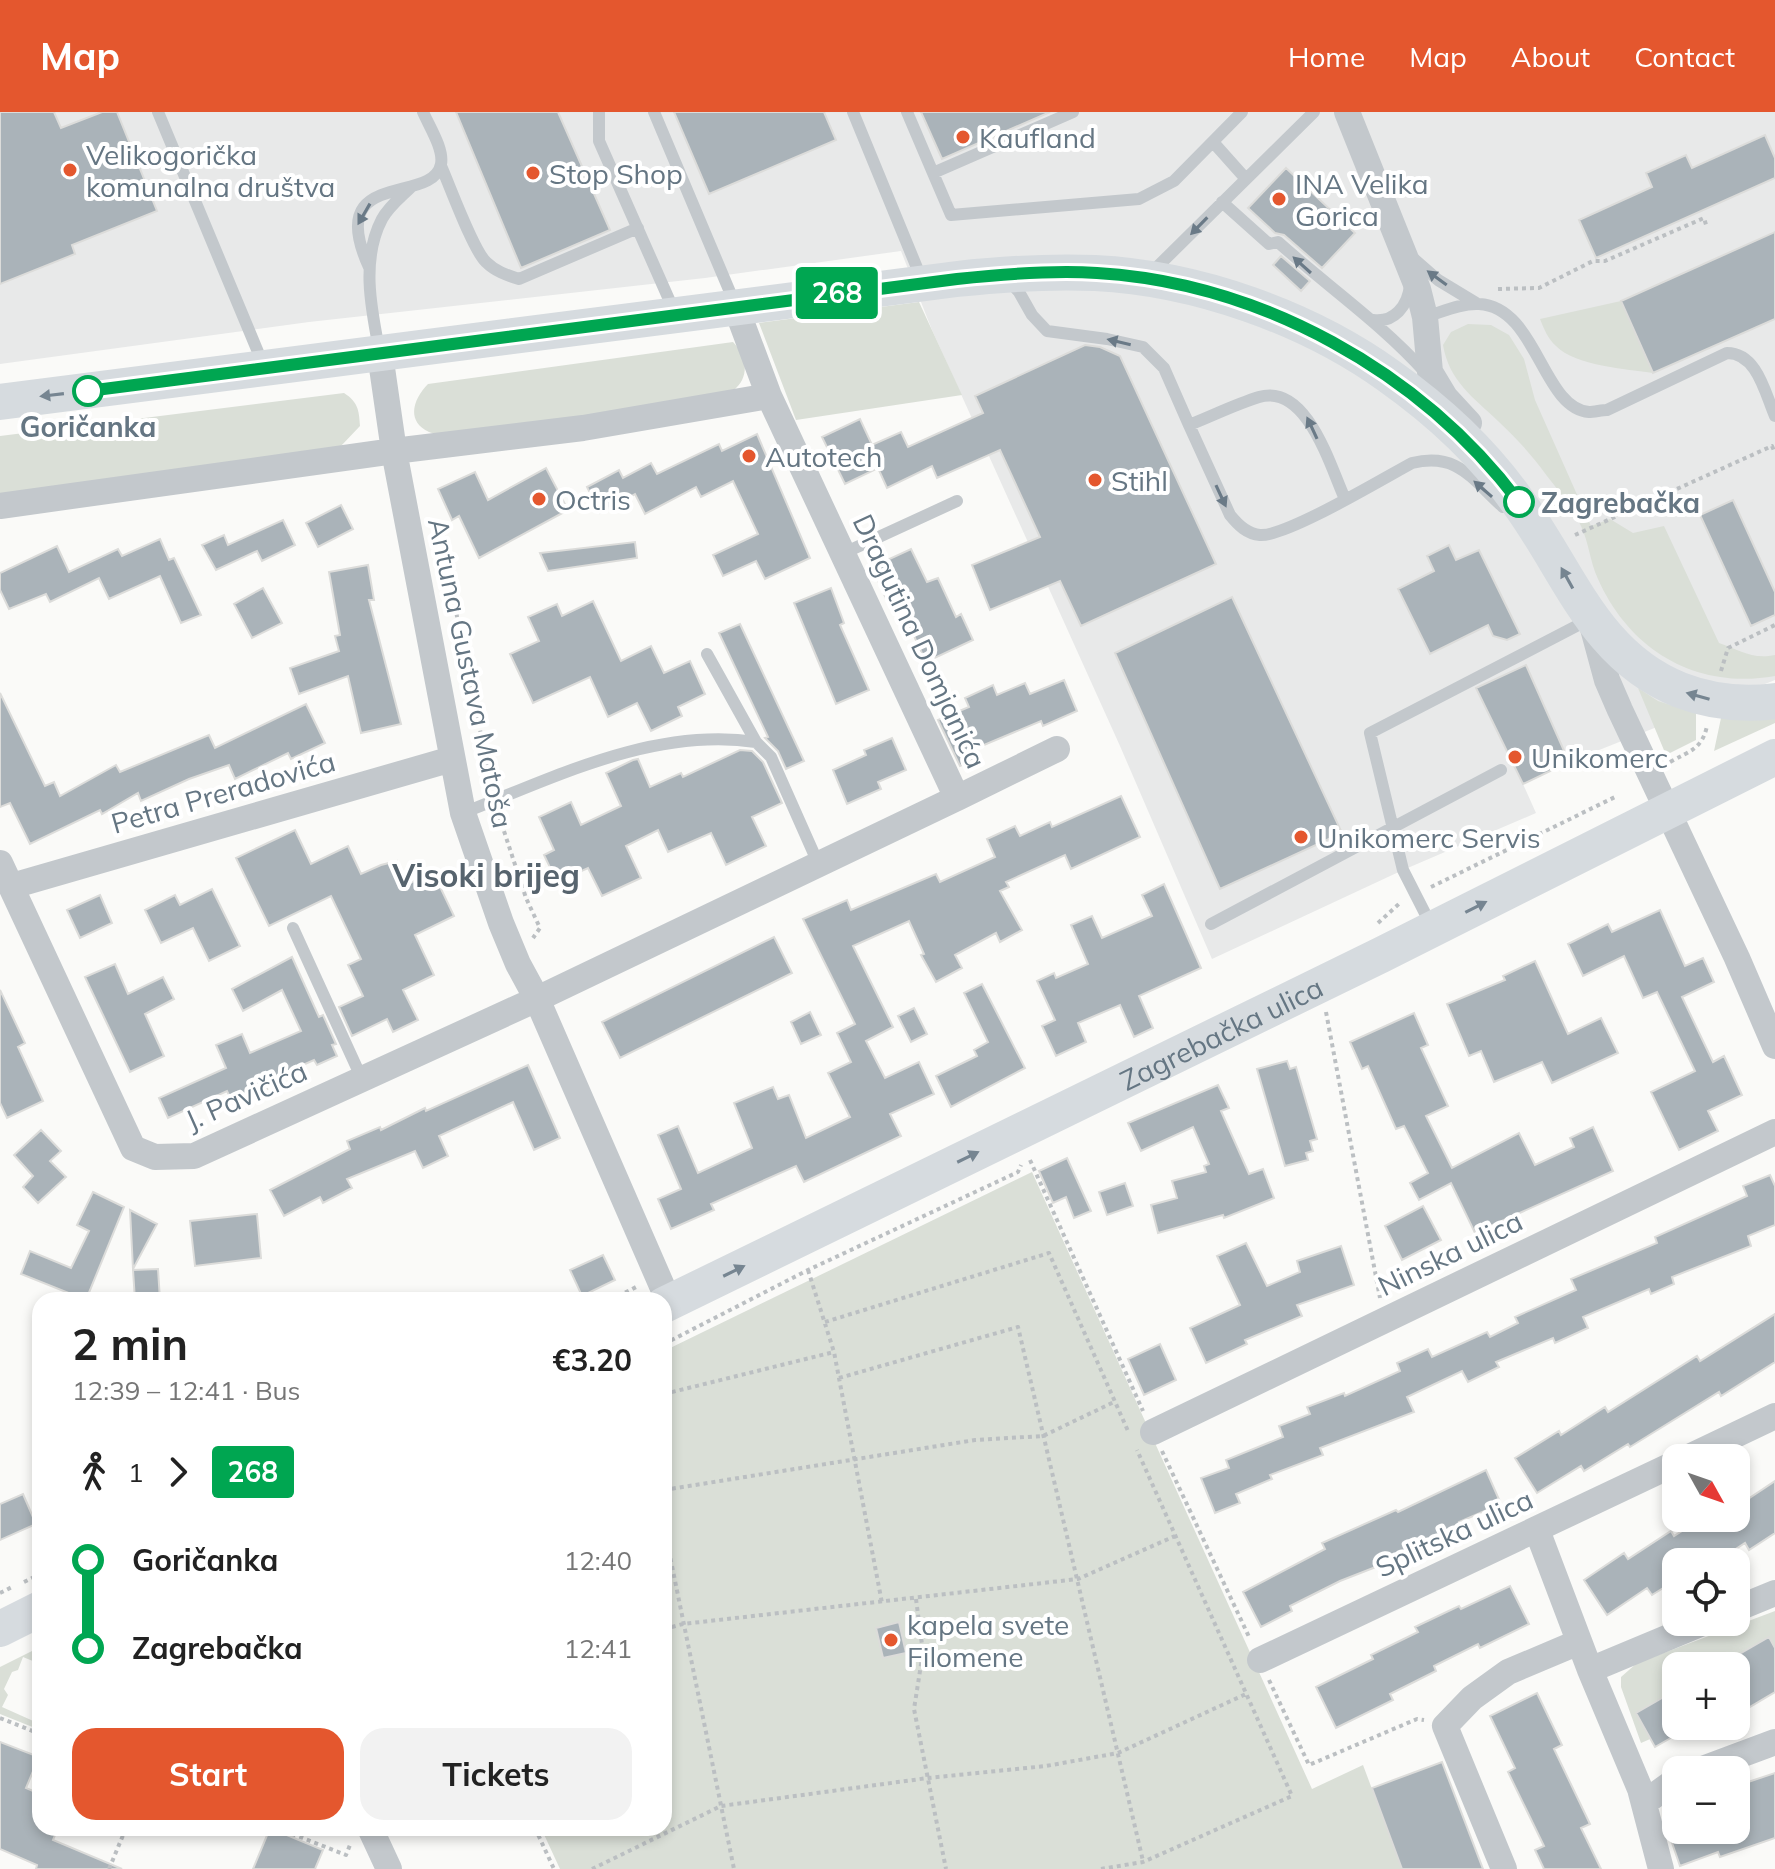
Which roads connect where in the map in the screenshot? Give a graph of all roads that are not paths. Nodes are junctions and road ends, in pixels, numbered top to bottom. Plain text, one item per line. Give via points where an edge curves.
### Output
1 (158, 112) edge
2 (423, 112) edge
3 (599, 112) edge
4 (654, 112) edge
5 (853, 112) edge
6 (907, 112) edge
7 (1073, 112) edge
8 (1242, 112) edge
9 (1314, 112) edge
10 (1347, 112) edge
11 (1213, 142) junction
12 (441, 166) junction
13 (933, 173) junction
14 (1246, 179) junction
15 (411, 187) junction
16 (1222, 202) junction
17 (638, 228) junction
18 (1406, 256) junction
19 (369, 267) junction
20 (1001, 275) junction
21 (1144, 278) junction
22 (923, 283) junction
23 (1476, 303) junction
24 (735, 305) junction
25 (676, 314) junction
26 (1425, 317) junction
27 (1373, 320) junction
28 (380, 354) junction
29 (265, 368) junction
30 (1436, 384) junction
31 (769, 396) junction
32 (0, 402) edge
33 (1775, 416) edge
34 (1189, 425) junction
35 (394, 451) junction
36 (1503, 481) junction
37 (1345, 499) junction
38 (957, 501) dead end
39 (0, 506) edge
40 (1559, 536) junction
41 (844, 553) junction
42 (1591, 619) junction
43 (707, 654) dead end
44 (1775, 701) edge
45 (1775, 730) edge
46 (756, 742) junction
47 (1057, 749) dead end
48 (1775, 757) edge
49 (452, 759) junction
50 (1501, 770) dead end
51 (957, 798) junction
52 (1668, 811) junction
53 (463, 813) junction
54 (1393, 827) junction
55 (818, 863) junction
56 (6, 874) edge
57 (1211, 924) dead end
58 (293, 928) dead end
59 (1433, 929) junction
60 (537, 999) junction
61 (1775, 1046) edge
62 (362, 1079) junction
63 (1775, 1132) edge
64 (662, 1292) edge
65 (672, 1302) edge
66 (1775, 1416) edge
67 (1153, 1432) road end
68 (1716, 1444) edge
69 (1662, 1470) edge
70 (1537, 1530) junction
71 (1775, 1593) edge
72 (1750, 1603) edge
73 (32, 1613) edge
74 (0, 1629) edge
75 (1671, 1636) edge
76 (1579, 1642) junction
77 (1260, 1660) road end
78 (1590, 1670) junction
79 (1775, 1742) edge
80 (1738, 1756) edge
81 (1662, 1790) edge
82 (1644, 1803) junction
83 (361, 1836) edge
84 (389, 1869) edge
85 (1504, 1869) edge
86 (1661, 1869) edge

1 - 29 lane
2 - 12 lane
3 - 17 lane via 599,141
4 - 24 lane
5 - 22 lane
6 - 13 lane
7 - 13 lane
8 - 11 lane
9 - 14 lane
10 - 18 street
11 - 13 lane via 1174,181 1139,199 951,215
11 - 14 lane
12 - 15 lane via 435,176
12 - 17 lane via 484,261 519,279
14 - 16 lane
15 - 19 lane via 382,219
15 -> 19 lane via 378,196 360,216 356,237
16 -> 21 lane
27 -> 16 lane via 1278,242 1269,244
17 - 25 lane
23 -> 18 lane
18 - 26 street
18 - 27 lane via 1410,291 1402,308 1383,321
19 - 28 lane
20 - 21 main road via 1098,273
20 - 22 main road
34 -> 20 lane via 1164,368 1143,347 1047,331
21 - 36 main road via 1246,304 1354,354 1429,407
22 - 24 main road
23 - 26 lane
23 - 33 lane via 1508,316 1532,345 1558,393 1575,408 1607,410 1736,353 1754,369
24 - 25 main road
24 - 31 street, Dragutina Domjanića
25 - 28 main road
26 - 30 street via 1427,360
27 - 30 lane
28 - 29 main road
28 - 35 street, Antuna Gustava Matoša
29 -> 32 main road
30 - 36 street via 1482,442
31 - 35 street via 583,428
31 - 41 street, Dragutina Domjanića
37 -> 34 lane via 1306,416 1286,398 1260,397
34 -> 37 lane via 1230,515 1248,532 1283,531
35 - 39 street
35 - 49 street, Antuna Gustava Matoša
36 - 40 main road
40 -> 37 lane via 1449,462 1433,458 1412,463
38 - 41 lane
42 -> 40 main road
41 - 51 street, Dragutina Domjanića
44 -> 42 main road via 1713,700 1669,685 1628,661
42 - 52 street via 1611,690
42 - 54 lane via 1370,733
43 - 46 lane
45 - 52 main road via 1707,764 1684,785
46 - 53 lane via 632,749
46 - 55 lane via 771,757
47 - 51 street
48 - 52 main road, Zagrebačka ulica
49 - 53 street, Antuna Gustava Matoša
49 - 56 street, Petra Preradovića
50 - 54 lane
51 - 55 street, Dragutina Domjanića
59 -> 52 main road, Zagrebačka ulica
52 - 61 street
53 - 60 street, Antuna Gustava Matoša via 501,923
54 - 57 lane
54 - 59 lane via 1403,870
55 - 60 street, Dragutina Domjanića
56 - 62 street, J. Pavičića via 133,1148 155,1157 194,1156
58 - 62 lane
65 -> 59 main road, Zagrebačka ulica
60 - 62 street, J. Pavičića
60 - 64 street, Antuna Gustava Matoša
63 - 67 street, Ninska ulica
66 - 68 street
69 - 70 street, Splitska ulica
70 - 76 street
70 - 77 street, Splitska ulica
71 - 72 street
73 - 74 main road
75 - 78 street
76 - 78 street
76 - 85 street via 1508,1672 1445,1726
78 - 82 street
79 - 80 street
81 - 82 street
82 - 86 street
83 - 84 street

